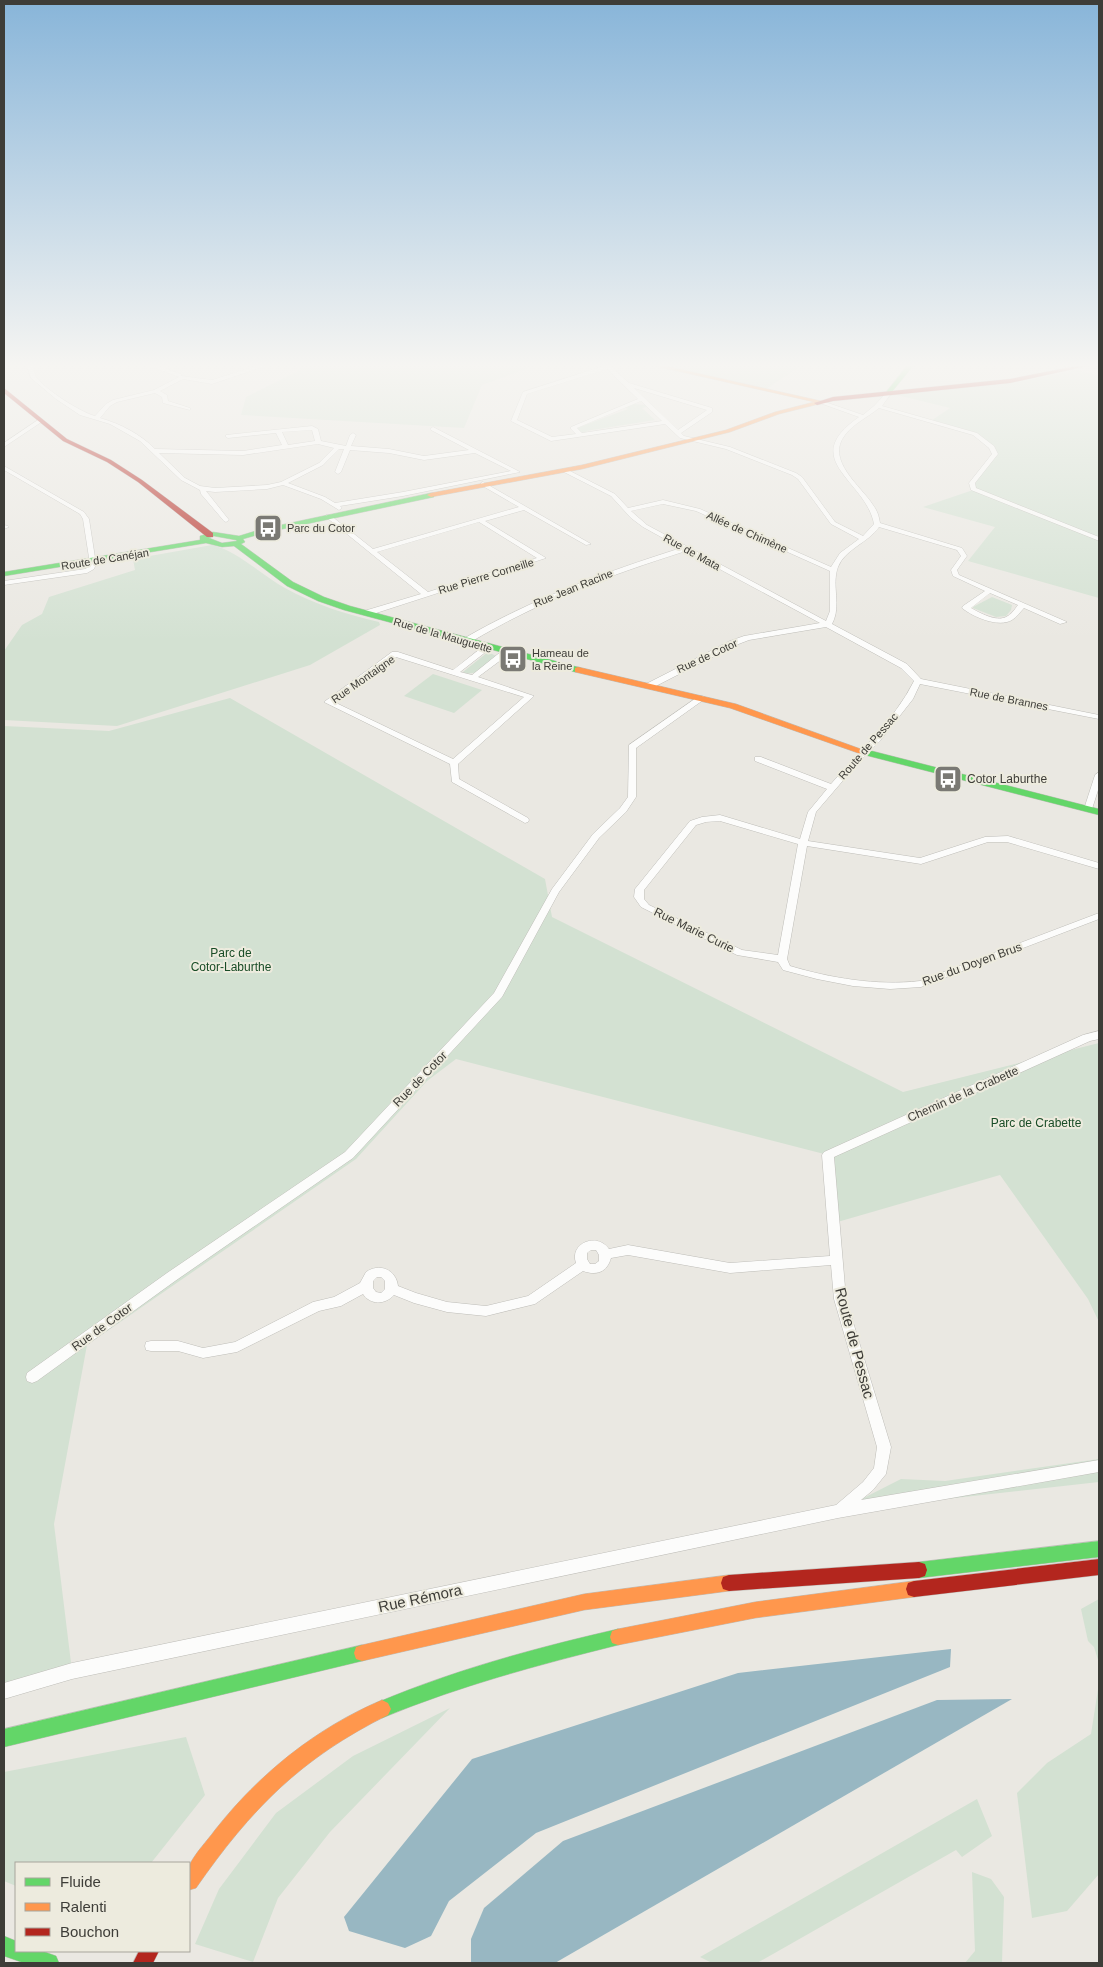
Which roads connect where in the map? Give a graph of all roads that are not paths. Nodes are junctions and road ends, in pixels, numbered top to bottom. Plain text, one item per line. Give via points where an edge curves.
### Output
1 (102, 458) edge
2 (163, 458) edge
3 (327, 458) edge
4 (344, 458) edge
5 (487, 458) edge
6 (615, 458) edge
7 (753, 458) edge
8 (838, 458) edge
9 (992, 458) edge
10 (4, 468) edge
11 (564, 470) junction
12 (338, 472) dead end
13 (283, 484) junction
14 (483, 484) junction
15 (203, 488) junction
16 (524, 508) junction
17 (339, 509) junction
18 (628, 510) junction
19 (328, 516) junction
20 (226, 520) dead end
21 (480, 520) junction
22 (877, 524) junction
23 (208, 538) junction
24 (862, 538) junction
25 (1099, 539) edge
26 (238, 542) junction
27 (588, 544) dead end
28 (685, 549) junction
29 (372, 551) junction
30 (92, 561) junction
31 (833, 570) junction
32 (4, 574) edge
33 (4, 583) edge
34 (989, 591) junction
35 (426, 594) junction
36 (1022, 605) junction
37 (367, 613) junction
38 (1063, 622) dead end
39 (828, 624) junction
40 (466, 641) junction
41 (488, 647) junction
42 (506, 652) junction
43 (455, 672) junction
44 (473, 678) junction
45 (918, 682) junction
46 (649, 686) junction
47 (702, 698) junction
48 (1099, 717) edge
49 (864, 752) junction
50 (758, 759) dead end
51 (454, 763) junction
52 (1099, 775) edge
53 (832, 788) junction
54 (1094, 810) edge
55 (525, 820) dead end
56 (803, 843) junction
57 (1099, 866) edge
58 (1099, 916) edge
59 (782, 962) junction
60 (1099, 1035) edge
61 (828, 1155) joint
62 (606, 1254) junction
63 (837, 1260) junction
64 (583, 1265) junction
65 (364, 1287) junction
66 (392, 1289) junction
67 (151, 1346) dead end
68 (32, 1377) dead end
69 (1099, 1466) edge
70 (838, 1511) junction
71 (1099, 1549) edge
72 (1099, 1567) edge
73 (4, 1691) edge
74 (4, 1738) edge
75 (190, 1880) edge
76 (20, 1952) edge
77 (49, 1963) edge

1 - 23 main road via 140,480
2 - 15 street via 188,483
3 - 13 street
4 - 12 street
5 - 17 street via 517,472
6 - 11 main road
7 - 24 street via 800,478 832,523
8 - 22 street via 841,467 875,512
9 - 25 street via 972,483 974,489
10 - 30 street via 82,513 86,519
11 - 14 main road
11 - 18 street, Rue de Mata via 613,495
13 - 15 street
13 - 17 street
14 - 16 street
14 - 17 main road
15 - 20 street via 203,493
16 - 21 street
16 - 27 street
17 - 19 main road
18 - 28 street, Rue de Mata via 645,526
18 - 31 street, Allée de Chimène via 662,502 698,510
19 - 26 main road via 262,531
19 - 29 street
21 - 29 street
21 - 35 street, Rue Pierre Corneille via 543,558
22 - 24 street
22 - 34 street via 960,549 964,556 953,573
23 - 26 main road
23 - 30 main road, Route de Canéjan
24 - 31 street via 846,551
26 - 37 main road, Rue de la Mauguette via 299,589
28 - 39 street, Rue de Mata
28 - 40 street, Rue Jean Racine via 568,589 524,608
29 - 35 street
30 - 32 main road, Route de Canéjan
30 - 33 street via 92,568 87,571
31 - 39 street via 834,616
34 - 36 street
34 - 36 street via 966,608 997,620 1008,620
35 - 37 street, Rue Pierre Corneille
36 - 38 street
37 - 40 main road, Rue de la Mauguette
39 - 45 street via 904,666
39 - 46 street, Rue de Cotor via 747,638
40 - 41 main road, Rue de la Mauguette
41 - 42 main road, Rue de la Mauguette
41 - 43 street
42 - 44 street
42 - 46 main road, Rue de la Mauguette
43 - 44 street, Rue Montaigne
43 - 51 street, Rue Montaigne via 395,654 328,702
44 - 51 street, Rue Montaigne via 530,696
45 - 48 street, Rue de Brannes
45 - 49 street, Route de Pessac
46 - 47 main road, Rue de la Mauguette
47 - 49 main road, Rue de la Mauguette
47 - 68 street, Rue de Cotor via 632,747 632,797 596,836 555,892 498,995 349,1156 171,1277
49 - 53 street, Route de Pessac
49 - 54 main road, Rue de la Mauguette
50 - 53 street
51 - 55 street via 455,780
52 - 54 street
53 - 56 street, Route de Pessac via 812,812
56 - 57 street via 922,861 988,839 1008,839
56 - 59 street, Route de Pessac
56 - 59 street, Rue Marie Curie via 720,818 700,820 639,890 638,897 646,907 744,954
58 - 59 street, Rue du Doyen Brus via 906,987 873,985 794,971
60 - 61 street, Chemin de la Crabette
61 - 63 street, Route de Pessac
62 - 63 street via 628,1250 730,1268
62 - 64 street via 602,1266 592,1268
62 - 64 street via 594,1246 584,1248 579,1256
63 - 70 street, Route de Pessac via 840,1299 884,1447 881,1470 868,1486
64 - 66 street via 531,1300 486,1311 447,1307
65 - 66 street via 369,1295 374,1296 385,1295
65 - 66 street via 368,1278 384,1274 392,1279
65 - 67 street via 337,1302 317,1306 236,1347 203,1353 178,1346
69 - 70 street, Rue Rémora
70 - 73 street, Rue Rémora via 72,1671
71 - 74 main road via 883,1574 764,1579 584,1602
72 - 75 main road via 828,1600 690,1621 586,1644 434,1688 357,1722 326,1739 292,1765 225,1831
76 - 77 main road

